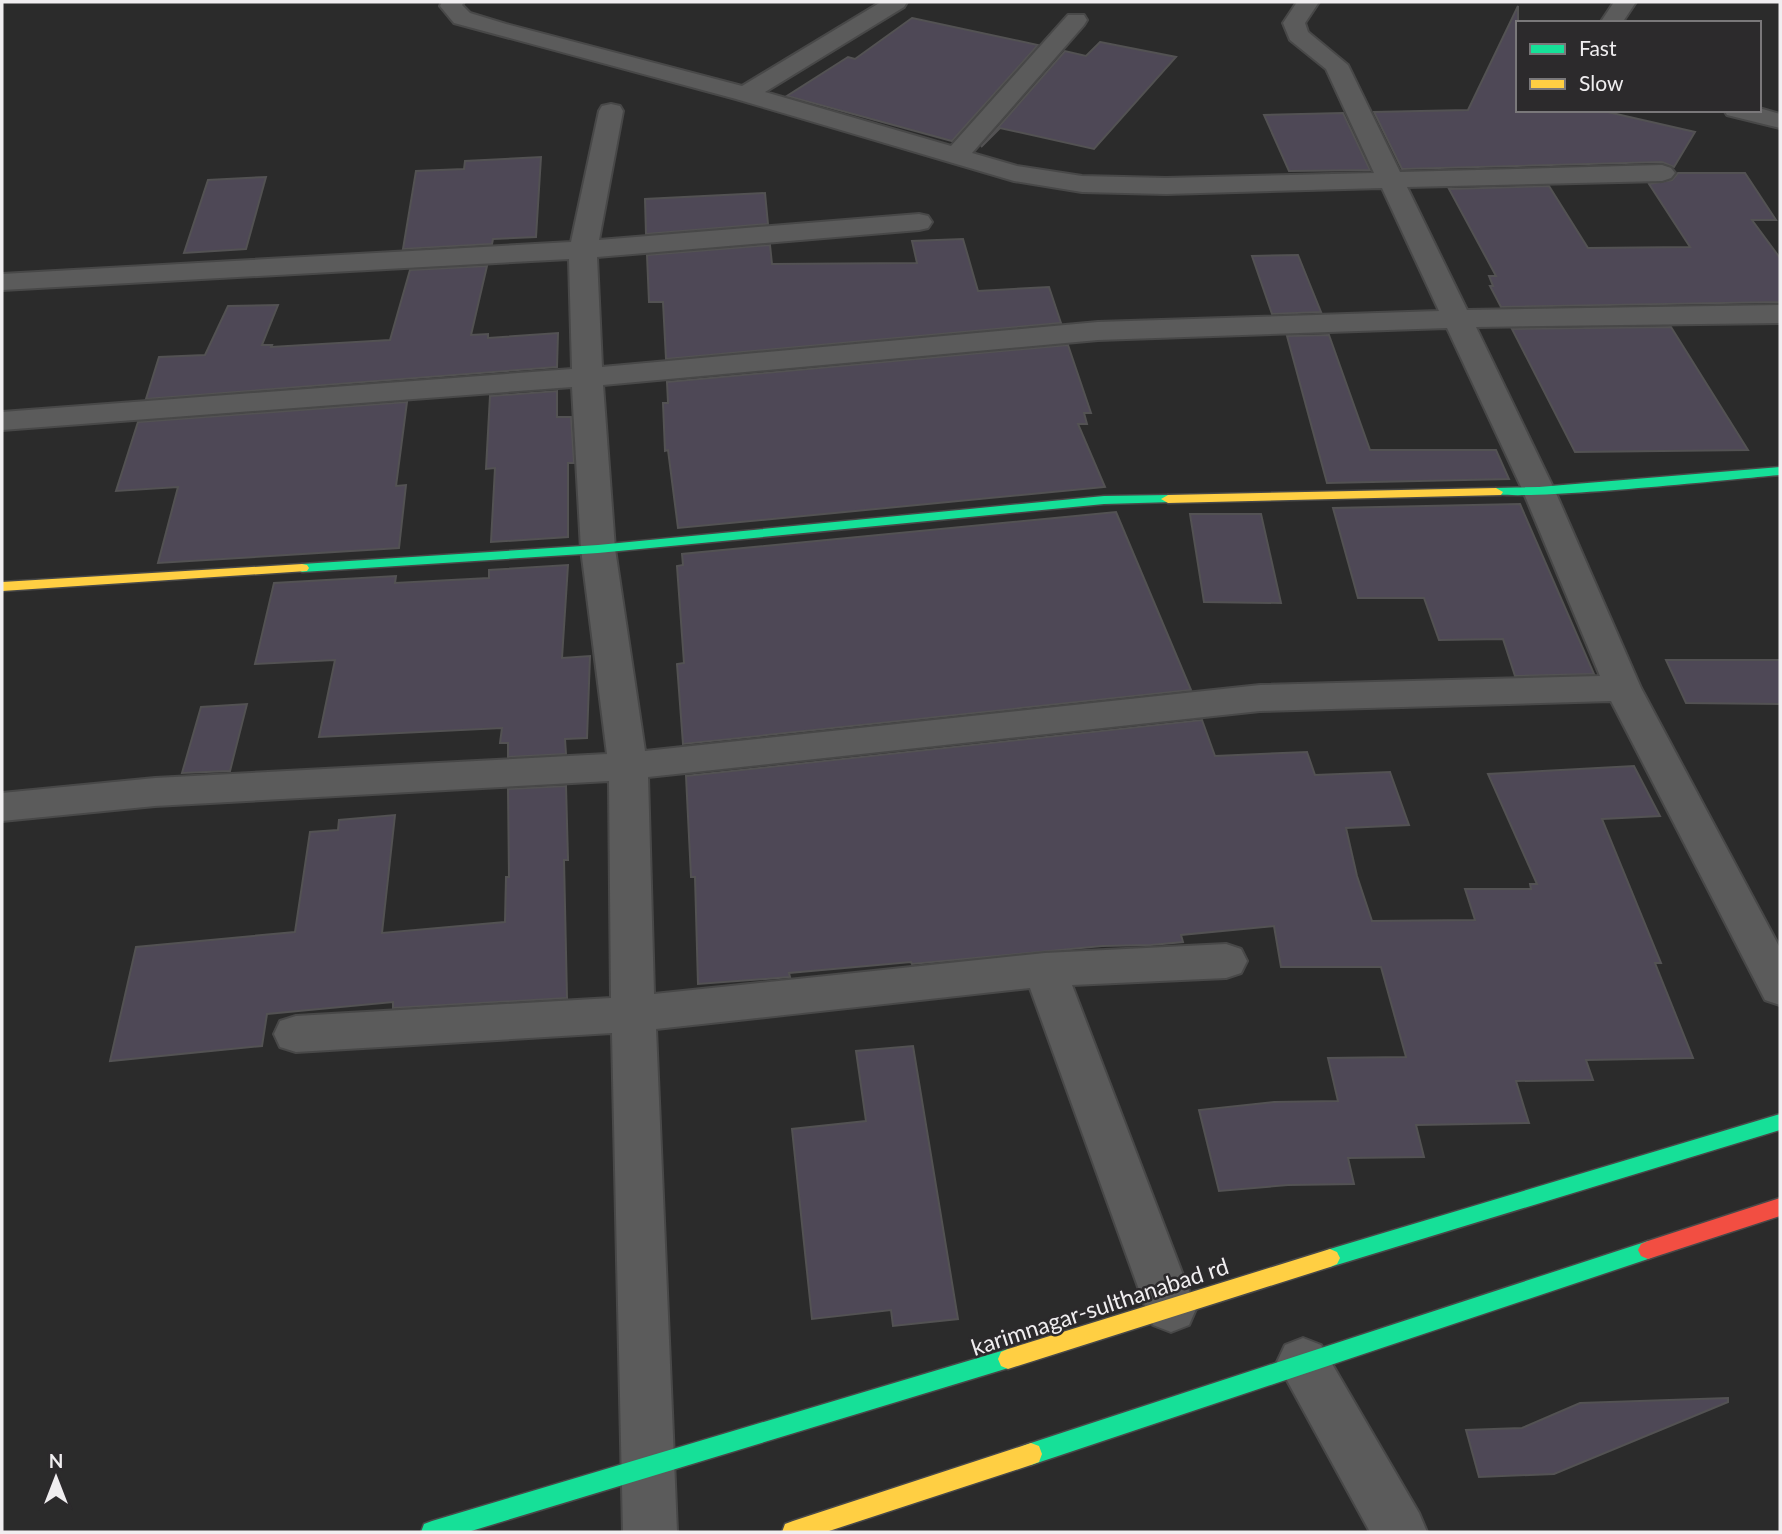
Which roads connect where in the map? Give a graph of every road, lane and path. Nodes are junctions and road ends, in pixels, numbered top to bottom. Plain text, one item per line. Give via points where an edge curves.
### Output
1 (453, 2) edge
2 (896, 2) edge
3 (1308, 2) edge
4 (1625, 2) edge
5 (1076, 20) dead end
6 (1612, 21) edge
7 (745, 94) junction
8 (611, 111) dead end
9 (1744, 112) edge
10 (1780, 121) edge
11 (956, 156) junction
12 (1662, 173) dead end
13 (1391, 180) junction
14 (919, 222) dead end
15 (583, 250) junction
16 (2, 282) edge
17 (1780, 314) edge
18 (1458, 319) junction
19 (587, 377) junction
20 (2, 421) edge
21 (1780, 471) edge
22 (1539, 491) junction
23 (598, 549) junction
24 (2, 587) edge
25 (1623, 688) junction
26 (628, 766) junction
27 (2, 807) edge
28 (1226, 961) dead end
29 (1045, 970) junction
30 (1780, 988) edge
31 (633, 1014) junction
32 (296, 1034) dead end
33 (1780, 1122) edge
34 (1780, 1207) edge
35 (1171, 1309) junction
36 (1303, 1362) junction
37 (649, 1465) junction
38 (799, 1531) edge
39 (432, 1532) edge
40 (650, 1532) edge
41 (1399, 1532) edge

1 - 7 street via 451,6 463,18
2 - 7 street
3 - 13 street via 1294,23 1298,35 1336,65
4 - 6 street
5 - 11 street
7 - 11 street
8 - 15 street
9 - 10 street
11 - 13 street via 1014,173 1082,184
12 - 13 street
13 - 18 street
14 - 15 street
15 - 16 street
15 - 19 street
17 - 18 street
18 - 19 street via 1098,331
18 - 22 street
19 - 20 street
19 - 23 street
21 - 22 main road
22 - 23 main road via 1104,500
22 - 25 street
23 - 24 main road
23 - 26 street
25 - 26 street via 1260,698
25 - 30 street
26 - 27 street via 155,792
26 - 31 street
28 - 29 street
29 - 31 street
29 - 35 street
31 - 32 street
31 - 37 street
33 - 35 main road, karimnagar-sulthanabad rd
34 - 36 main road
35 - 37 main road, karimnagar-sulthanabad rd via 835,1415
36 - 38 main road
36 - 41 street
37 - 39 main road, karimnagar-sulthanabad rd
37 - 40 street

